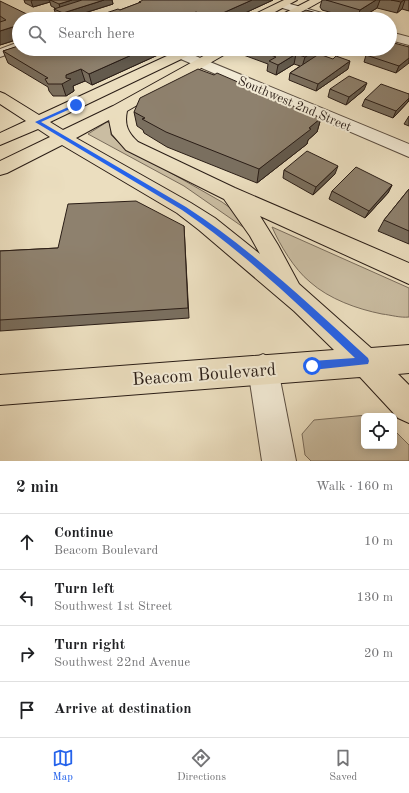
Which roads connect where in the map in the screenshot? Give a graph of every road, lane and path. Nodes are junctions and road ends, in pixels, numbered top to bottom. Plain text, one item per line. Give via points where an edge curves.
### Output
1 (318, 0) edge
2 (288, 2) edge
3 (299, 9) junction
4 (267, 12) edge
5 (294, 12) edge
6 (309, 12) edge
7 (397, 38) edge
8 (409, 42) edge
9 (12, 49) edge
10 (0, 53) edge
11 (178, 56) edge
12 (192, 56) edge
13 (212, 56) edge
14 (200, 62) junction
15 (0, 97) edge
16 (119, 109) junction
17 (38, 122) junction
18 (62, 137) junction
19 (0, 140) edge
20 (409, 151) edge
21 (0, 169) edge
22 (228, 193) junction
23 (409, 274) edge
24 (289, 290) junction
25 (409, 359) edge
26 (365, 361) junction
27 (263, 369) junction
28 (0, 390) edge
29 (409, 407) edge
30 (279, 461) edge

1 - 3 main road
2 - 3 street
2 - 4 main road
3 - 5 main road
3 - 6 street
7 - 8 street
9 - 10 street
11 - 17 main road
12 - 14 street, Southwest 2nd Street
13 - 14 main road
14 - 16 main road
14 - 20 street, Southwest 2nd Street
15 - 17 main road
16 - 18 main road
16 - 22 main road via 117,128 124,139 144,152
17 - 18 main road
17 - 19 main road
18 - 21 main road
18 - 24 main road via 202,220
22 - 23 main road
22 - 24 main road via 263,235
24 - 26 main road
25 - 26 main road, Beacom Boulevard
26 - 27 main road, Beacom Boulevard
26 - 29 main road
27 - 28 main road, Beacom Boulevard
27 - 30 street

